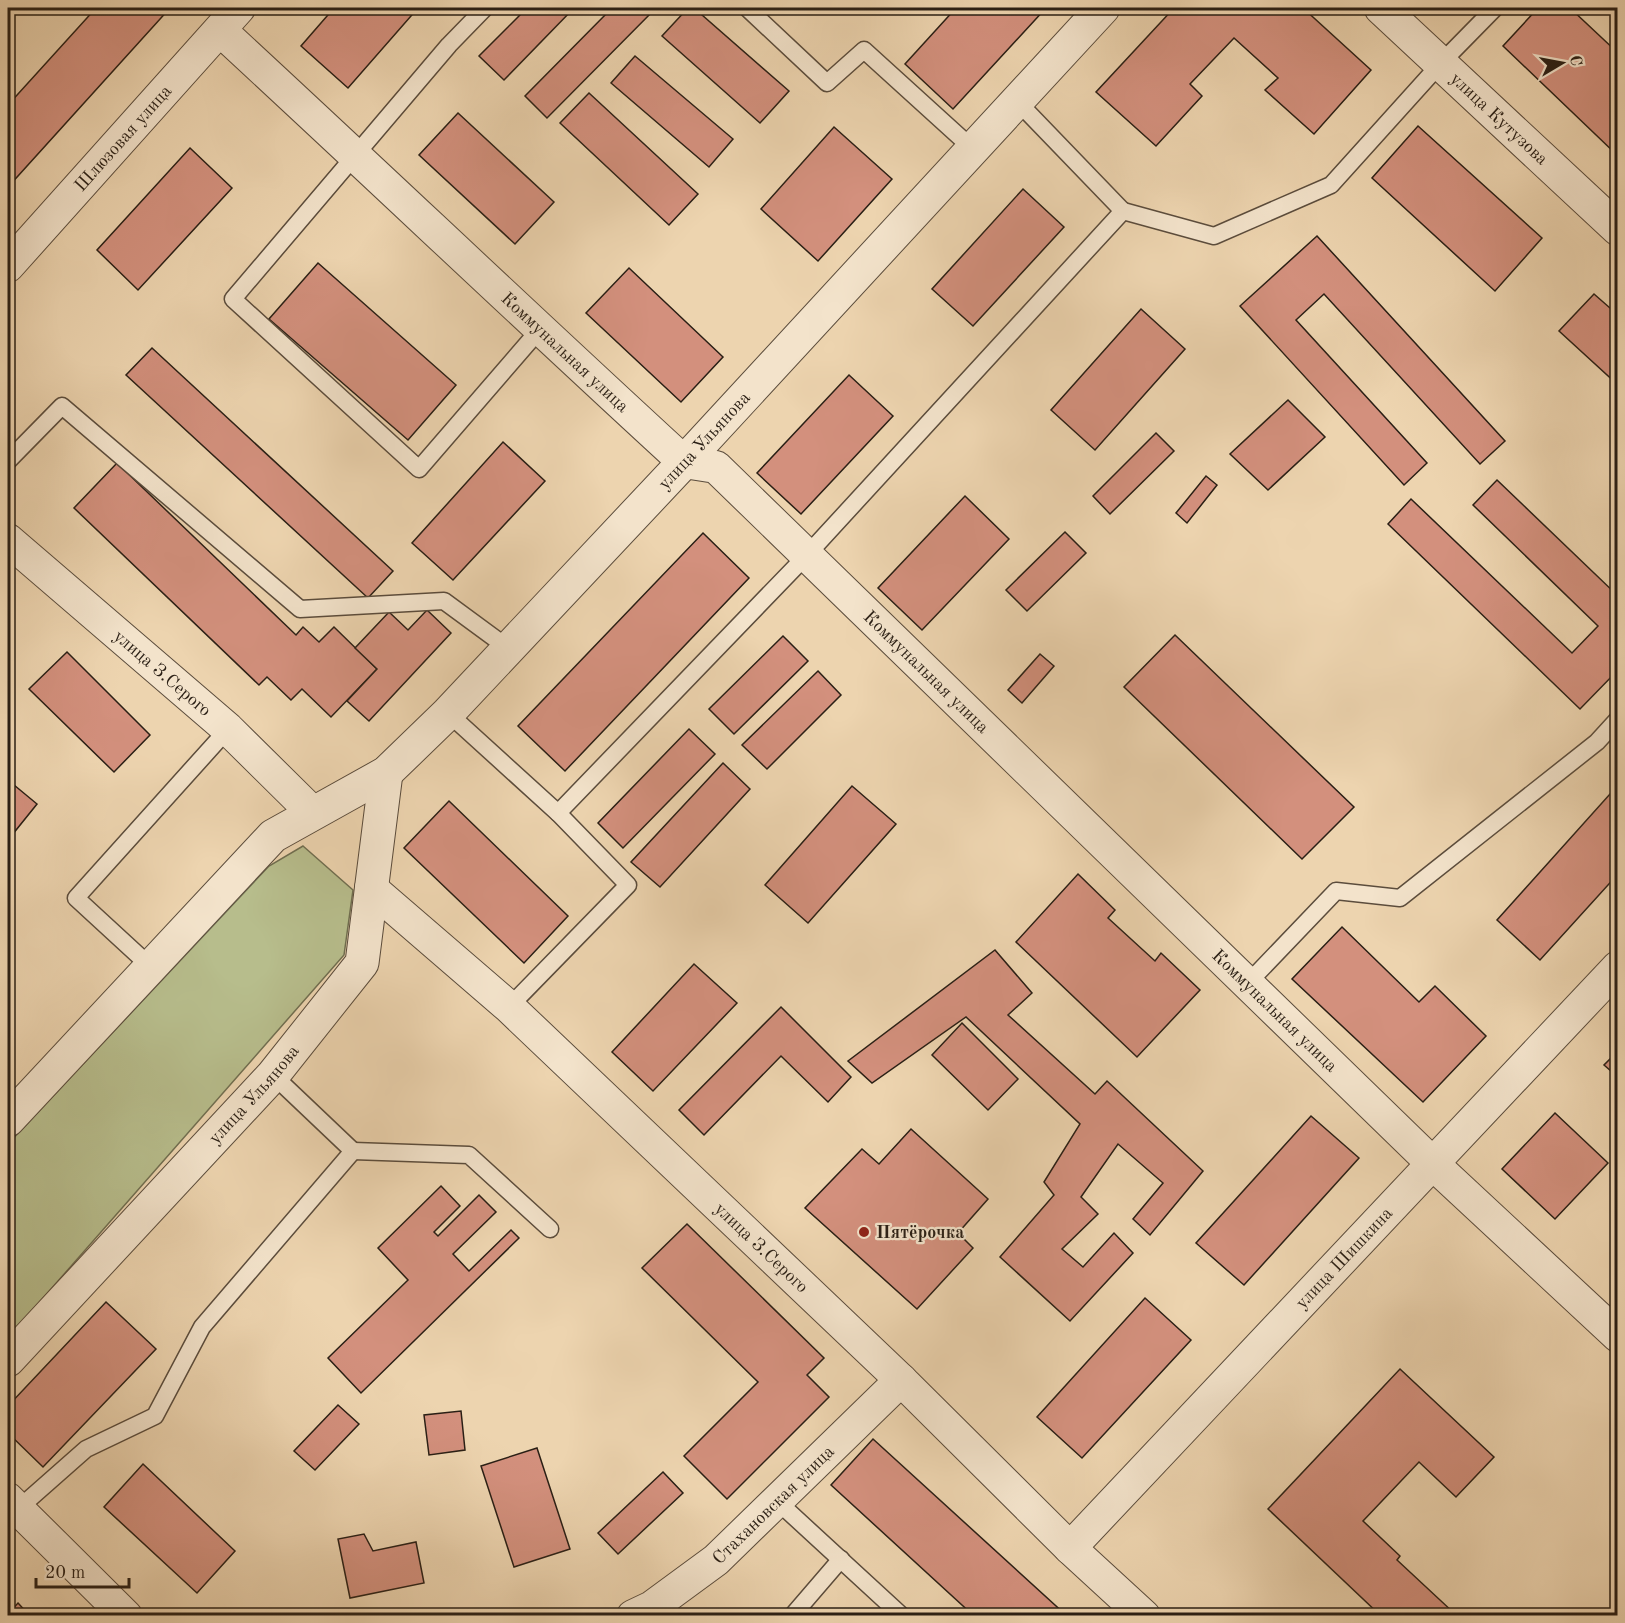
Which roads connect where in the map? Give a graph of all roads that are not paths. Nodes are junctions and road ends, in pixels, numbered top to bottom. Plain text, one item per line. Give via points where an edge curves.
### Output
1 (484, 8) edge
2 (747, 8) edge
3 (1104, 8) edge
4 (1382, 8) edge
5 (1495, 8) edge
6 (229, 19) edge
7 (1441, 63) junction
8 (1017, 101) junction
9 (973, 149) junction
10 (355, 155) junction
11 (1123, 211) junction
12 (1617, 230) edge
13 (8, 266) edge
14 (540, 329) junction
15 (8, 461) edge
16 (684, 462) junction
17 (8, 540) edge
18 (806, 556) junction
19 (508, 648) junction
20 (448, 713) junction
21 (1617, 718) edge
22 (228, 729) junction
23 (386, 773) junction
24 (313, 813) junction
25 (558, 813) junction
26 (371, 888) junction
27 (151, 967) junction
28 (1617, 967) edge
29 (1247, 984) junction
30 (509, 1007) junction
31 (273, 1075) junction
32 (8, 1120) edge
33 (353, 1151) junction
34 (1432, 1163) junction
35 (550, 1229) dead end
36 (1617, 1336) edge
37 (8, 1360) edge
38 (901, 1380) junction
39 (777, 1501) junction
40 (13, 1504) edge
41 (1070, 1548) junction
42 (842, 1559) junction
43 (126, 1616) edge
44 (633, 1616) edge
45 (792, 1616) edge
46 (902, 1616) edge
47 (1144, 1616) edge

1 - 10 lane
2 - 9 lane via 827,83 864,50
3 - 8 street, улица Ульянова
4 - 7 street, улица Кутузова
5 - 7 lane
6 - 10 street, Коммунальная улица
6 - 13 street, Шлюзовая улица
7 - 11 lane via 1331,185 1214,236
7 - 12 street, улица Кутузова
8 - 9 street, улица Ульянова
8 - 11 lane
9 - 16 street, улица Ульянова
10 - 14 street, Коммунальная улица
10 - 14 lane via 233,299 418,469
11 - 18 lane
14 - 16 street, Коммунальная улица
15 - 19 lane via 62,406 300,609 444,601
16 - 18 street, Коммунальная улица via 716,467
16 - 19 street, улица Ульянова
17 - 22 street, улица З.Серого
18 - 25 lane
18 - 29 street, Коммунальная улица
19 - 20 street, улица Ульянова
20 - 23 street, улица Ульянова
20 - 25 lane
21 - 29 lane via 1597,742 1400,898 1336,891
22 - 24 street, улица З.Серого
22 - 27 lane via 76,898
23 - 24 street, улица Ульянова
23 - 26 street, улица Ульянова
24 - 27 street, улица Ульянова via 273,836
25 - 30 lane via 628,885
26 - 30 street, улица З.Серого
26 - 31 street, улица Ульянова via 362,963
27 - 32 street, улица Ульянова
28 - 34 street, улица Шишкина
29 - 34 street, Коммунальная улица
30 - 38 street, улица З.Серого
31 - 33 lane
31 - 37 street, улица Ульянова
33 - 35 lane via 469,1155
33 - 40 lane via 202,1327 155,1416 86,1449
34 - 36 street, Коммунальная улица
34 - 41 street, улица Шишкина
38 - 39 street, Стахановская улица
38 - 41 street, улица З.Серого
39 - 42 lane
39 - 44 street, Стахановская улица via 716,1560 652,1607
40 - 43 street
41 - 47 street, улица З.Серого
42 - 45 lane
42 - 46 lane

